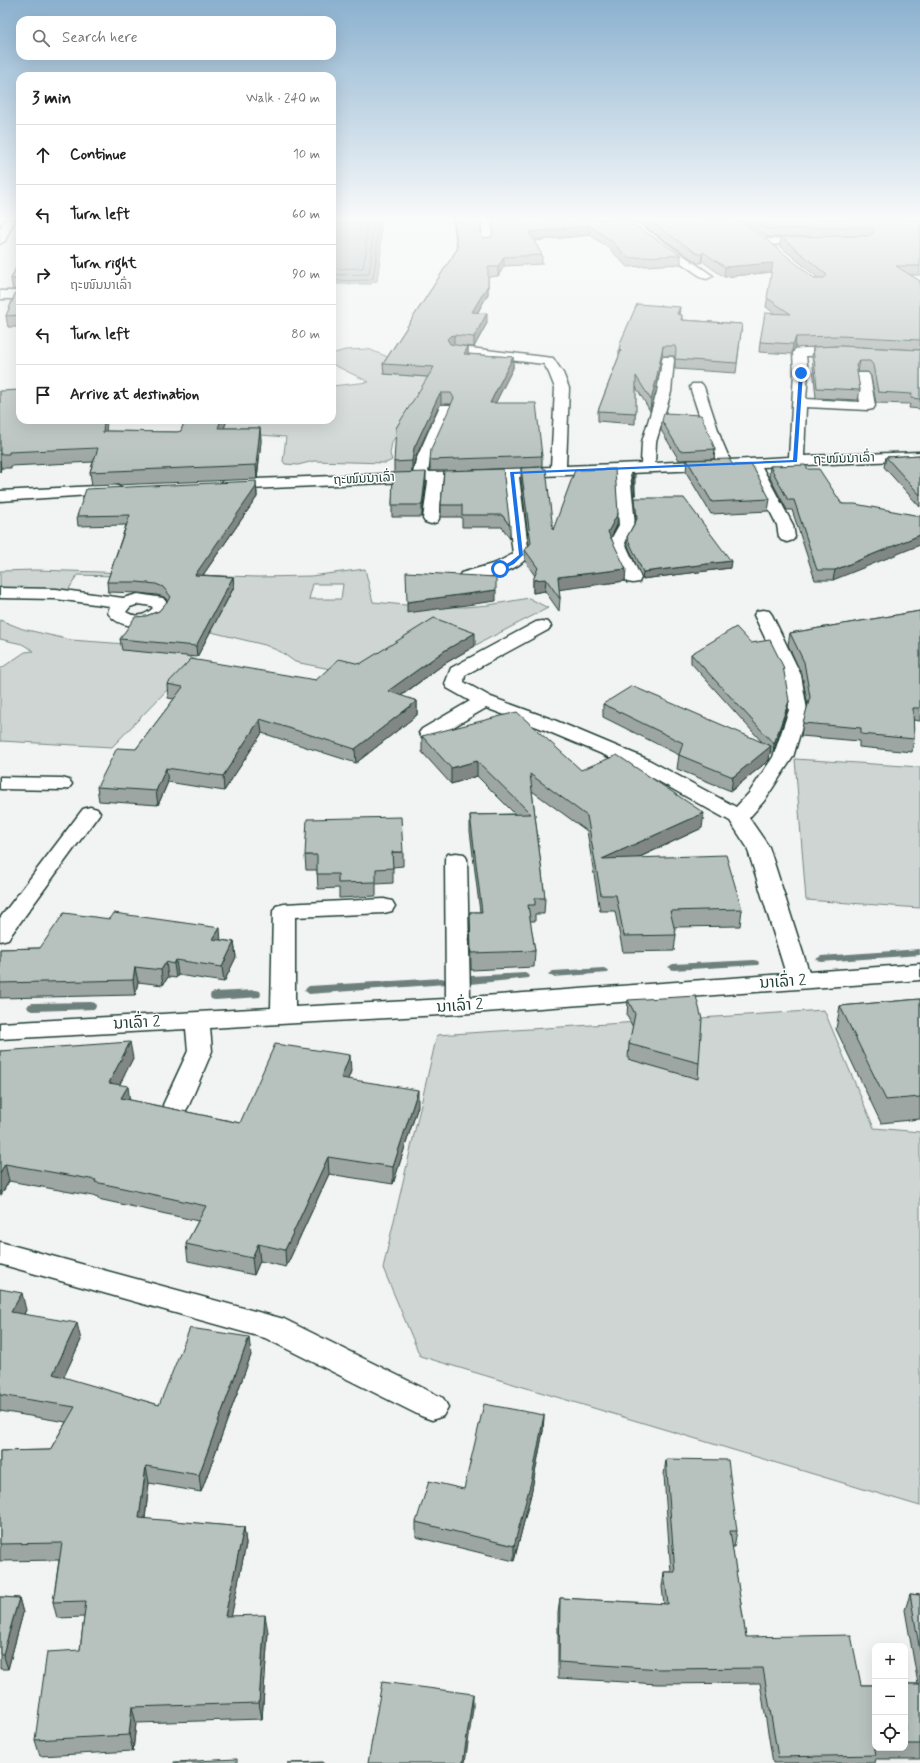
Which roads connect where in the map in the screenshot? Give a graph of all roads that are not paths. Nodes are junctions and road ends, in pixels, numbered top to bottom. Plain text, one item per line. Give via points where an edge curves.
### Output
1 (454, 350) edge
2 (855, 352) edge
3 (668, 360) edge
4 (863, 376) edge
5 (697, 387) dead end
6 (800, 402) junction
7 (446, 408) edge
8 (920, 456) edge
9 (796, 461) junction
10 (753, 463) junction
11 (725, 464) junction
12 (648, 467) junction
13 (622, 468) junction
14 (558, 471) junction
15 (511, 473) junction
16 (428, 476) junction
17 (214, 486) edge
18 (127, 490) edge
19 (0, 496) edge
20 (431, 519) dead end
21 (788, 537) dead end
22 (467, 577) edge
23 (633, 578) dead end
24 (0, 593) edge
25 (124, 603) dead end
26 (763, 615) dead end
27 (542, 626) dead end
28 (484, 702) junction
29 (429, 733) edge
30 (0, 782) edge
31 (62, 784) dead end
32 (90, 813) dead end
33 (738, 817) junction
34 (456, 859) dead end
35 (384, 906) dead end
36 (0, 934) edge
37 (920, 972) edge
38 (800, 980) junction
39 (458, 1006) junction
40 (283, 1016) junction
41 (196, 1020) junction
42 (0, 1031) edge
43 (176, 1105) dead end
44 (0, 1253) edge
45 (432, 1407) dead end

1 - 14 street via 548,361 562,388
2 - 6 street via 799,352
3 - 12 street via 664,392 650,442
4 - 6 street via 868,406
5 - 11 street
6 - 9 street
7 - 16 street via 423,460
8 - 9 street, ຖະໜົນນາເລົ່າ
9 - 10 street, ຖະໜົນນາເລົ່າ
10 - 11 street, ຖະໜົນນາເລົ່າ
10 - 21 street via 785,525
11 - 12 street, ຖະໜົນນາເລົ່າ
12 - 13 street, ຖະໜົນນາເລົ່າ
13 - 14 street, ຖະໜົນນາເລົ່າ
13 - 23 street via 627,525 617,543
14 - 15 street, ຖະໜົນນາເລົ່າ
15 - 16 street, ຖະໜົນນາເລົ່າ
15 - 22 street via 521,555 500,569
16 - 17 street, ຖະໜົນນາເລົ່າ
16 - 20 street
18 - 19 street
24 - 25 street via 56,594
26 - 33 street via 792,675 798,710 783,758 757,797
27 - 28 street via 457,672 454,684
28 - 29 street
28 - 33 street via 547,724 640,763
30 - 31 street
32 - 36 street
33 - 38 street via 758,847
34 - 39 street
35 - 40 street via 284,911
37 - 38 street, ນາເລົ່າ 2
38 - 39 street, ນາເລົ່າ 2
39 - 40 street, ນາເລົ່າ 2
40 - 41 street, ນາເລົ່າ 2
41 - 42 street, ນາເລົ່າ 2
41 - 43 street via 200,1050
44 - 45 street via 273,1328

